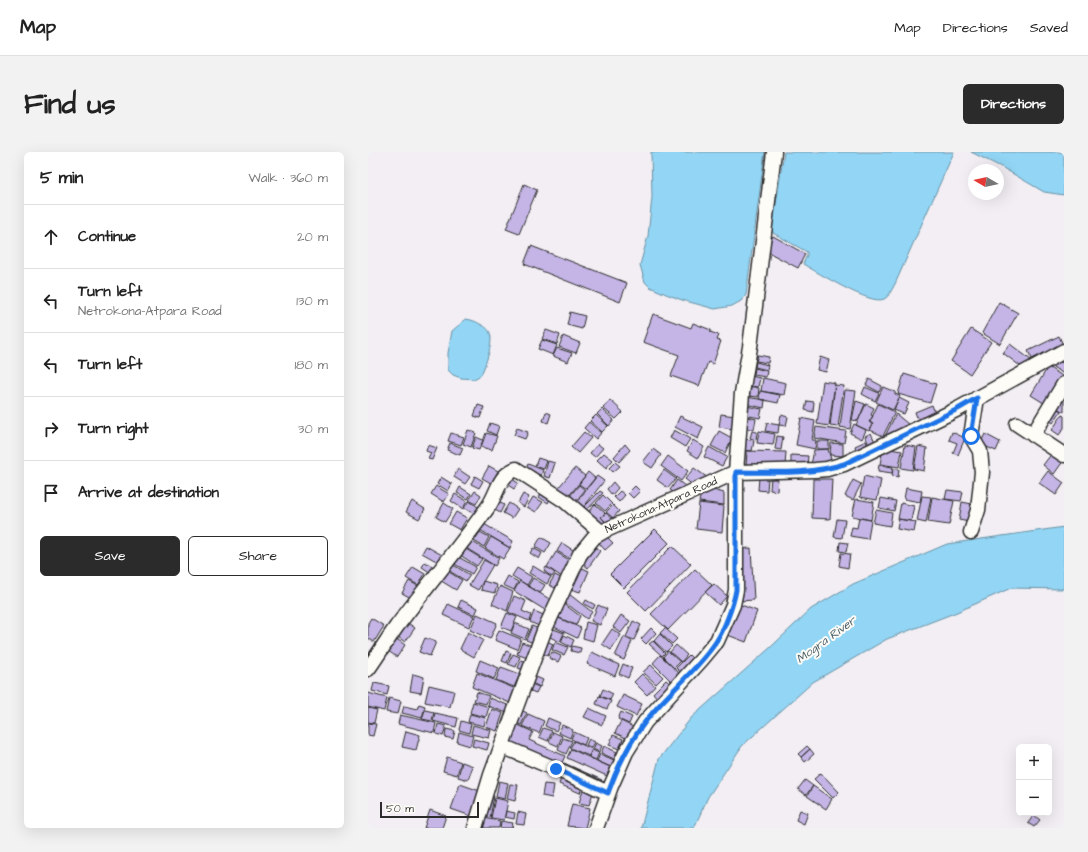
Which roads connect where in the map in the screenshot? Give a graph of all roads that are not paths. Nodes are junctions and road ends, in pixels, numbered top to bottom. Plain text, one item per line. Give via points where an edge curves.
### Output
1 (774, 152) edge
2 (1064, 351) edge
3 (1064, 384) edge
4 (977, 398) junction
5 (1017, 424) dead end
6 (1033, 435) junction
7 (1064, 455) edge
8 (736, 472) junction
9 (601, 532) junction
10 (971, 532) dead end
11 (368, 669) edge
12 (502, 746) junction
13 (608, 793) junction
14 (475, 828) edge
15 (596, 828) edge

1 - 8 street via 742,393
2 - 4 street, Netrokona-Atpara Road
3 - 6 street
4 - 8 street, Netrokona-Atpara Road via 834,468
4 - 10 street via 971,436 980,451 982,472 978,510
5 - 6 street
6 - 7 street
8 - 9 street, Netrokona-Atpara Road
8 - 13 street via 736,590 733,605 717,641 645,722 626,752
9 - 11 street via 565,501 531,478 516,469 509,472 471,531 396,627
9 - 12 street, Netrokona-Atpara Road via 580,554 544,631
12 - 13 street
12 - 14 street, Netrokona-Atpara Road
13 - 15 street

